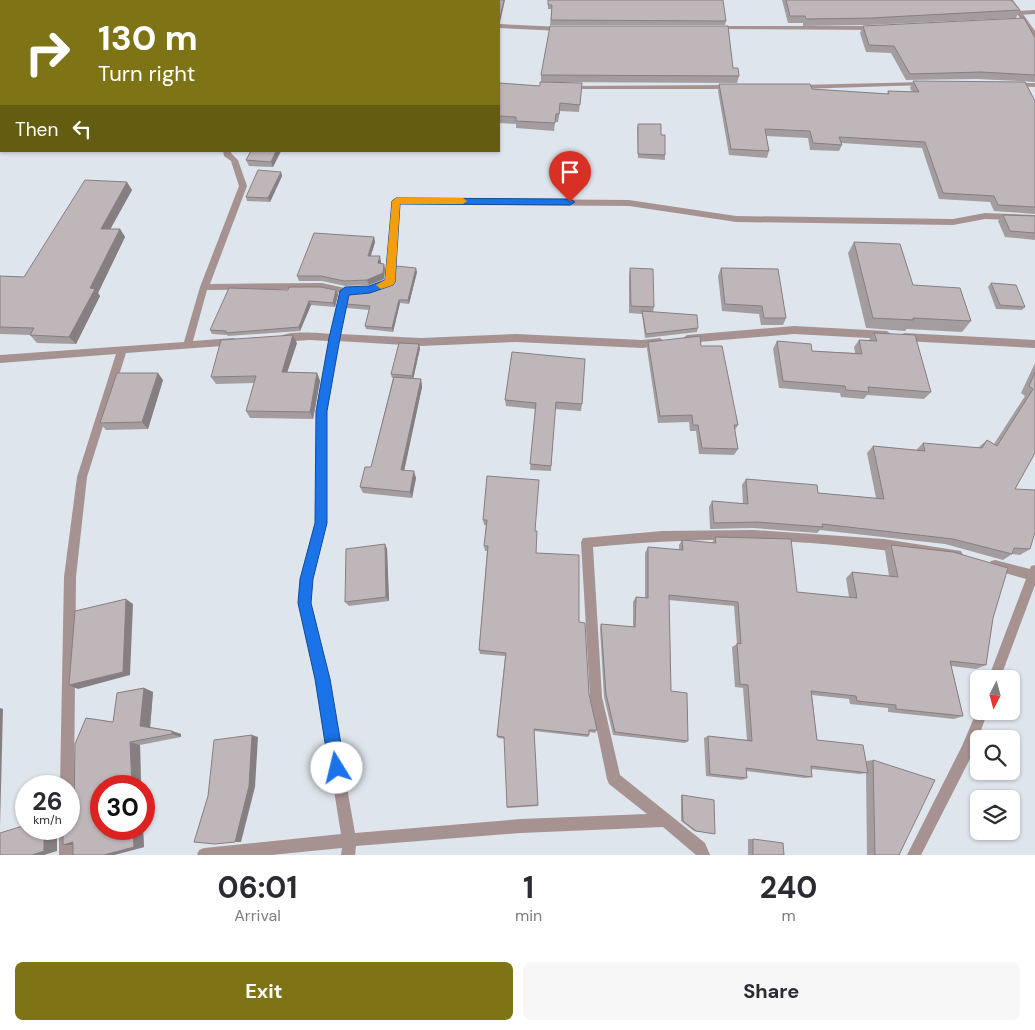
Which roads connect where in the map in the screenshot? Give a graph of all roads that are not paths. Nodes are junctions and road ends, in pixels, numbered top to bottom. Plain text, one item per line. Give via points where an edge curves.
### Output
1 (1010, 0) edge
2 (1035, 12) edge
3 (1018, 13) junction
4 (1024, 21) junction
5 (1014, 22) edge
6 (500, 26) edge
7 (572, 28) edge
8 (706, 28) edge
9 (887, 28) edge
10 (1035, 35) edge
11 (931, 84) edge
12 (1002, 84) edge
13 (1035, 85) edge
14 (738, 87) edge
15 (791, 87) edge
16 (559, 88) edge
17 (227, 152) edge
18 (1035, 218) edge
19 (204, 287) junction
20 (345, 291) junction
21 (334, 338) junction
22 (271, 339) edge
23 (243, 341) edge
24 (1035, 344) edge
25 (187, 346) junction
26 (122, 350) junction
27 (0, 359) edge
28 (1034, 574) edge
29 (997, 670) edge
30 (979, 720) edge
31 (67, 775) edge
32 (666, 820) junction
33 (66, 840) edge
34 (349, 840) junction
35 (66, 855) edge
36 (204, 855) edge
37 (348, 855) edge
38 (703, 855) edge
39 (914, 855) edge

1 - 3 street
2 - 3 street
3 - 4 street
4 - 5 street
4 - 10 street
6 - 7 street
8 - 9 street
11 - 15 street
12 - 13 street
14 - 16 street
17 - 19 street via 234,160 243,186
18 - 20 street via 985,216 952,222 736,219 629,203 396,201 390,282 370,290
19 - 20 street via 322,286
19 - 25 street
20 - 21 street
21 - 22 street
21 - 24 street via 421,342 516,338 642,344 794,330
21 - 34 street via 322,411 321,523 306,579 305,603 322,679
23 - 25 street
25 - 26 street
26 - 27 street
26 - 31 street via 82,477 70,577
28 - 29 street
28 - 32 street via 945,551 884,544 753,535 662,536 587,542 596,697 614,779
30 - 39 street via 967,750
32 - 34 street via 521,826
32 - 38 street via 700,848
33 - 35 street
34 - 36 street
34 - 37 street

